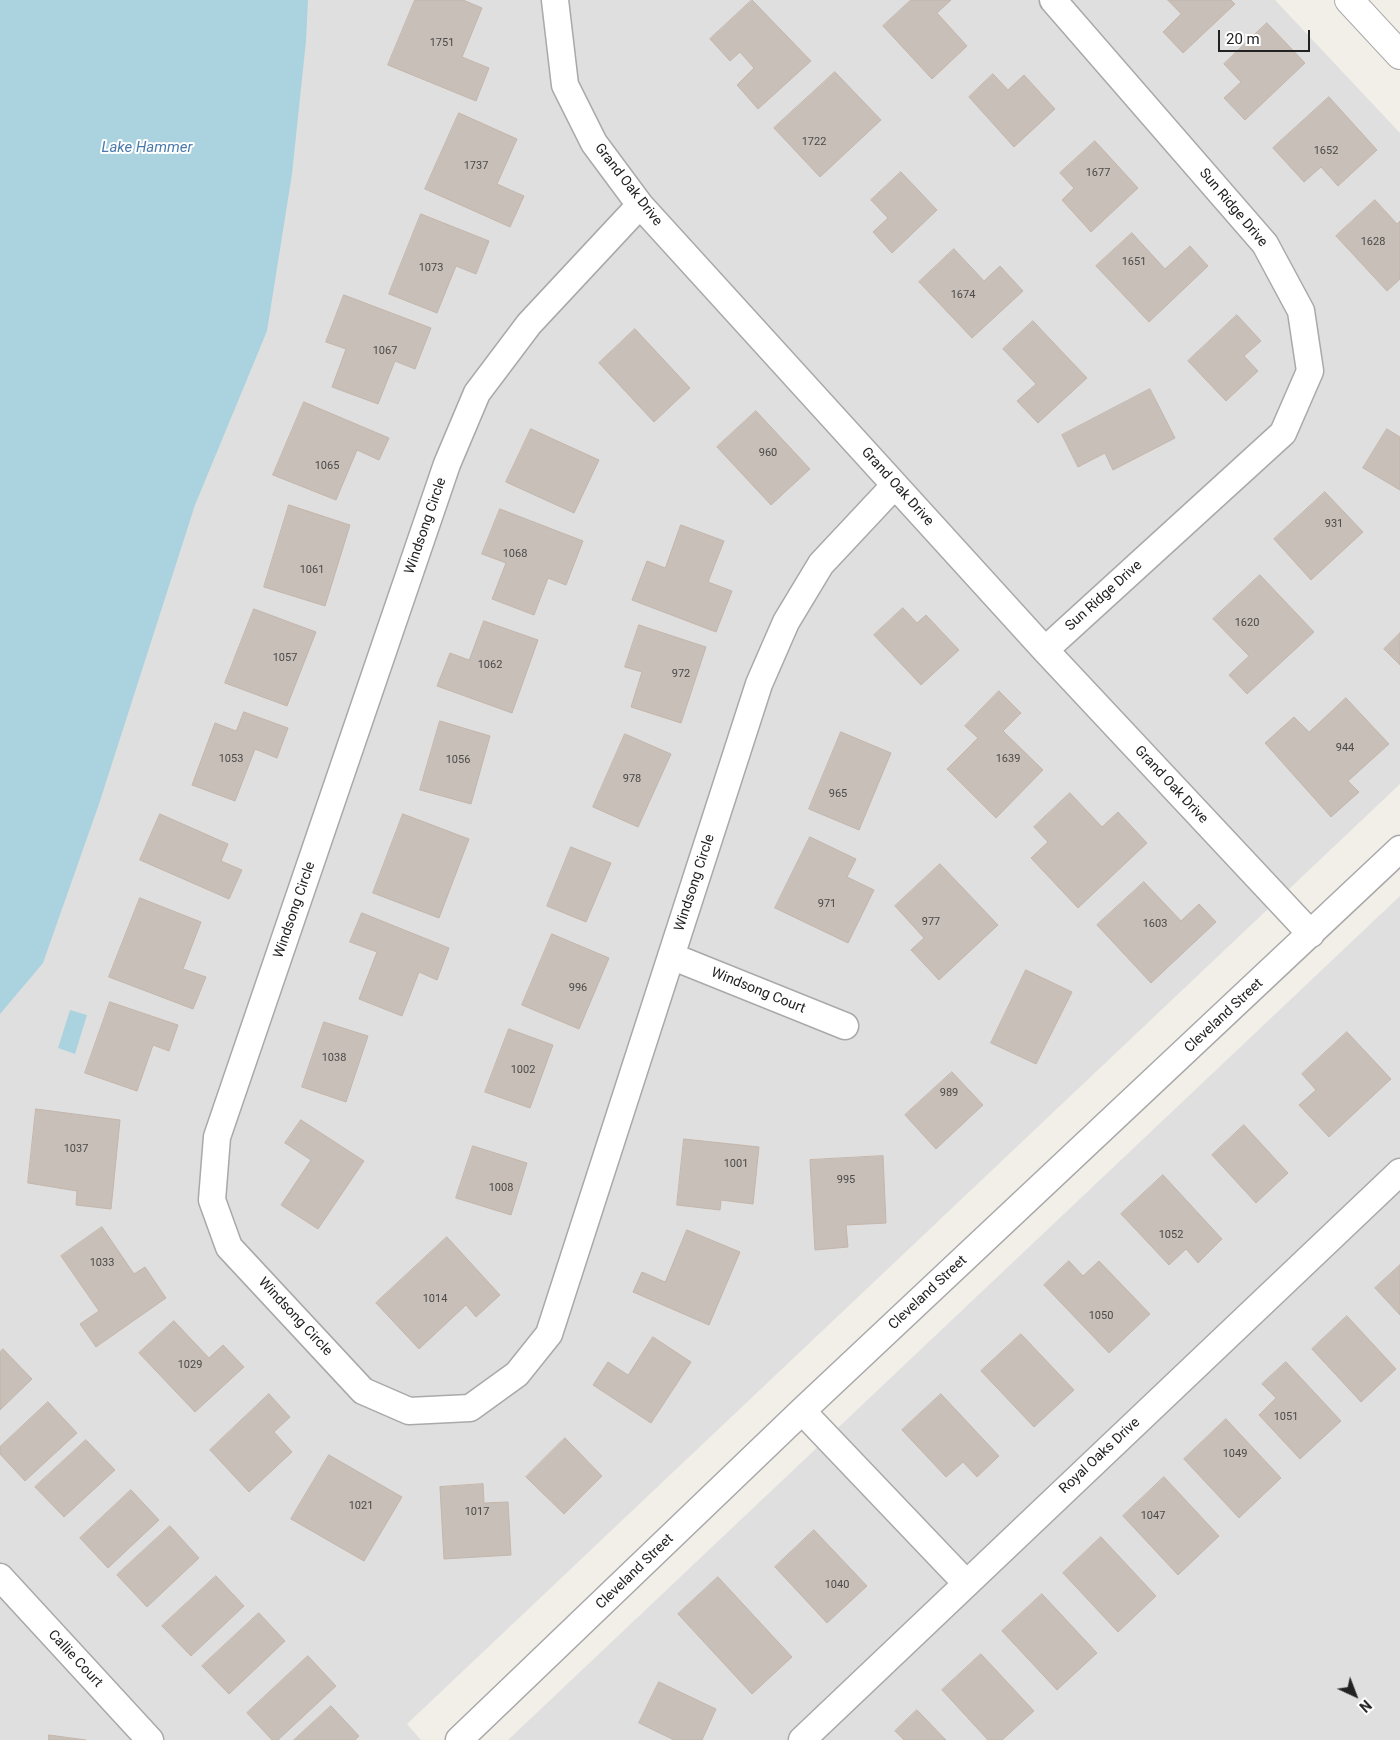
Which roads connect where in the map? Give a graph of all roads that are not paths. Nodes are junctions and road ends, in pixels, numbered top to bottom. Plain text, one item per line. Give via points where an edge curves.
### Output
1 (555, 0) edge
2 (1053, 0) edge
3 (1349, 0) edge
4 (1400, 55) edge
5 (640, 204) junction
6 (895, 485) junction
7 (1045, 650) junction
8 (1400, 849) edge
9 (1311, 934) junction
10 (671, 956) junction
11 (845, 1026) dead end
12 (1400, 1172) edge
13 (802, 1411) junction
14 (0, 1577) edge
15 (966, 1583) junction
16 (150, 1740) edge
17 (460, 1740) edge
18 (802, 1740) edge

1 - 5 street, Grand Oak Drive via 566,85 594,143
2 - 7 street, Sun Ridge Drive via 1265,244 1301,311 1310,371 1283,433
3 - 4 street
5 - 6 street, Grand Oak Drive
5 - 10 street, Windsong Circle via 529,324 478,394 447,464 217,1137 212,1200 229,1247 364,1391 409,1411 470,1408 517,1374 549,1334
6 - 7 street, Grand Oak Drive
6 - 10 street, Windsong Circle via 821,564 786,622 759,684
7 - 9 street, Grand Oak Drive
8 - 9 street, Cleveland Street
9 - 13 street, Cleveland Street
10 - 11 street, Windsong Court
12 - 15 street, Royal Oaks Drive
13 - 15 street
13 - 17 street, Cleveland Street
14 - 16 street, Callie Court
15 - 18 street, Royal Oaks Drive

